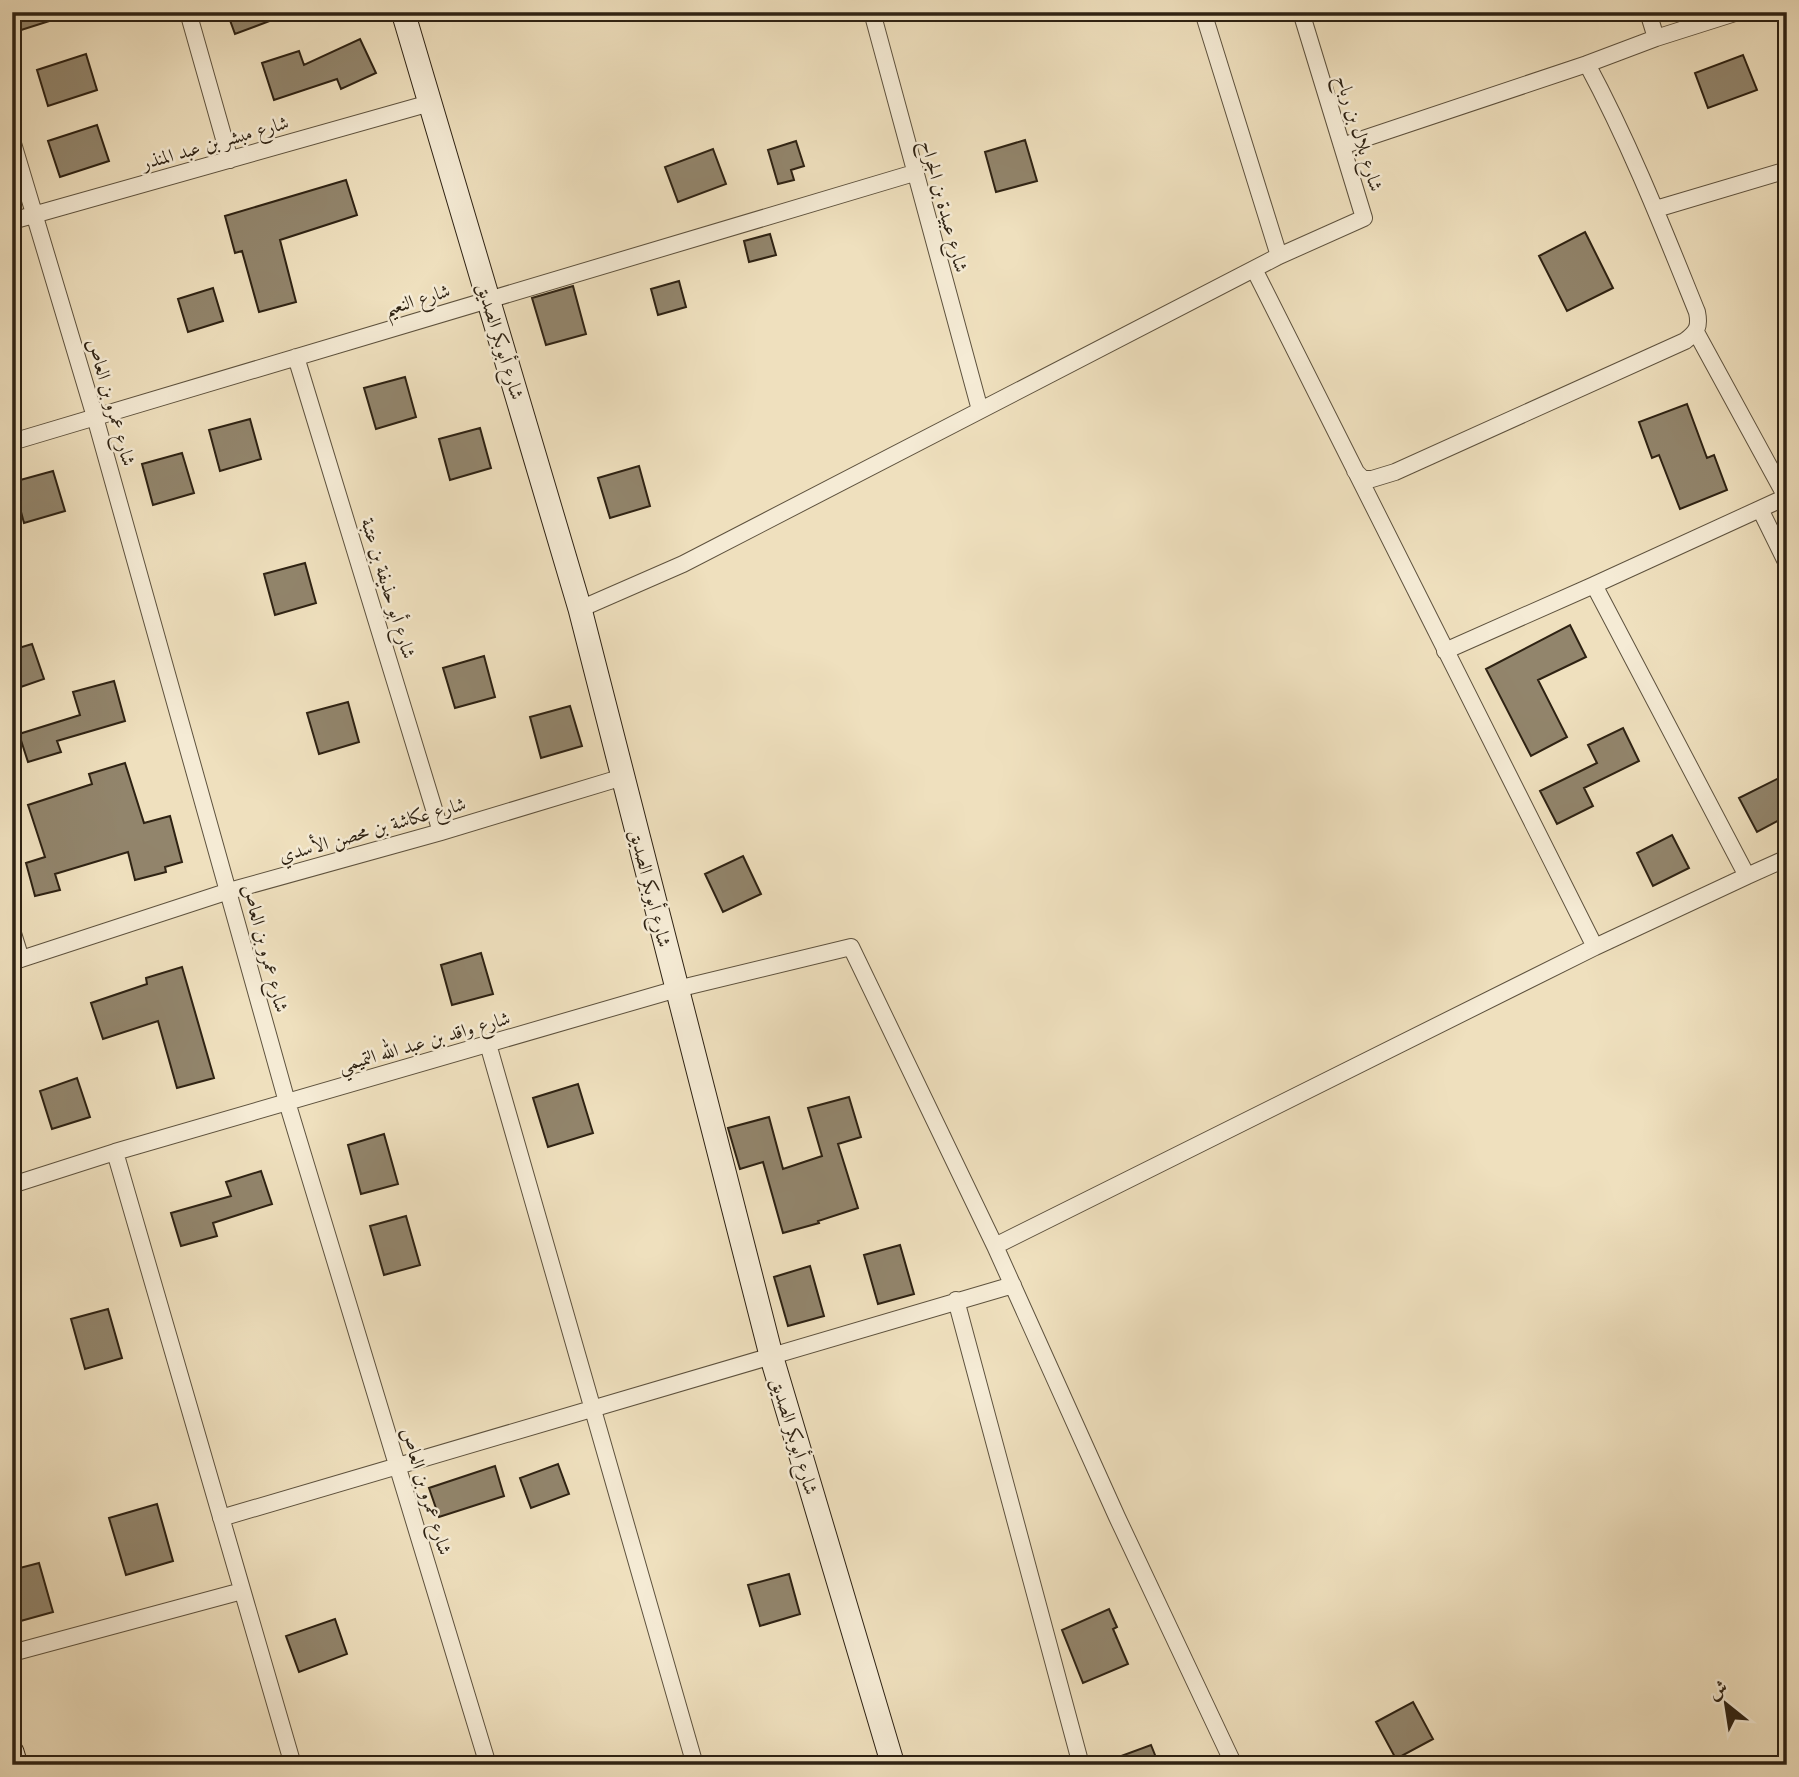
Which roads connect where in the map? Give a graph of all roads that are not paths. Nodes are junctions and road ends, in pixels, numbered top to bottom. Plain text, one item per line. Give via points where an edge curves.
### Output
1 (188, 12) edge
2 (403, 12) edge
3 (872, 12) edge
4 (1203, 12) edge
5 (1301, 12) edge
6 (1648, 12) edge
7 (1738, 12) edge
8 (1656, 38) junction
9 (1587, 64) junction
10 (430, 103) junction
11 (12, 140) edge
12 (1342, 146) junction
13 (230, 160) junction
14 (1787, 170) edge
15 (914, 173) junction
16 (1656, 209) junction
17 (34, 215) junction
18 (12, 221) edge
19 (1279, 256) junction
20 (1254, 269) junction
21 (489, 300) junction
22 (1696, 332) junction
23 (296, 357) junction
24 (980, 410) junction
25 (95, 417) junction
26 (12, 442) edge
27 (1759, 509) junction
28 (1787, 564) edge
29 (1594, 585) junction
30 (580, 609) junction
31 (1445, 651) junction
32 (623, 777) junction
33 (441, 832) junction
34 (1787, 858) edge
35 (1747, 876) junction
36 (229, 891) junction
37 (12, 930) edge
38 (1595, 947) junction
39 (16, 960) edge
40 (677, 989) junction
41 (488, 1044) junction
42 (287, 1102) junction
43 (115, 1152) junction
44 (12, 1185) edge
45 (995, 1245) junction
46 (1013, 1285) junction
47 (957, 1300) junction
48 (771, 1355) junction
49 (594, 1408) junction
50 (397, 1466) junction
51 (221, 1518) junction
52 (242, 1591) junction
53 (12, 1653) edge
54 (12, 1752) edge
55 (16, 1765) edge
56 (293, 1765) edge
57 (488, 1765) edge
58 (695, 1765) edge
59 (893, 1765) edge
60 (1081, 1765) edge
61 (1234, 1765) edge

1 - 13 street
2 - 10 street, شارع أبوبكر الصديق
3 - 15 street, شارع عبيدة بن الجراح
4 - 19 street
5 - 12 street, شارع بلال بن رباح
6 - 8 street
7 - 8 street
8 - 9 street
9 - 12 street
9 - 16 street
10 - 13 street, شارع مبشر بن عبد المنذر
10 - 21 street, شارع أبوبكر الصديق
11 - 17 street, شارع عمرو بن العاص
12 - 19 street, شارع بلال بن رباح via 1364,218
13 - 17 street, شارع مبشر بن عبد المنذر
14 - 16 street
15 - 21 street, شارع النعيم
15 - 24 street, شارع عبيدة بن الجراح
16 - 22 street via 1697,312
17 - 18 street, شارع مبشر بن عبد المنذر
17 - 25 street, شارع عمرو بن العاص
19 - 20 street
20 - 22 street via 1363,480 1395,472 1685,341
20 - 24 street
20 - 31 street
21 - 23 street, شارع النعيم
21 - 30 street, شارع أبوبكر الصديق
22 - 27 street via 1786,497
23 - 25 street, شارع النعيم
23 - 33 street, شارع أبو حذيفة بن عتبة
24 - 30 street via 683,564
25 - 26 street, شارع النعيم
25 - 36 street, شارع عمرو بن العاص
27 - 28 street
27 - 29 street
29 - 31 street
29 - 35 street
30 - 32 street, شارع أبوبكر الصديق
31 - 38 street
32 - 33 street, شارع عكاشة بن محصن الأسدي
32 - 40 street, شارع أبوبكر الصديق
33 - 36 street, شارع عكاشة بن محصن الأسدي
34 - 35 street
35 - 38 street
36 - 39 street, شارع عكاشة بن محصن الأسدي
36 - 42 street, شارع عمرو بن العاص
37 - 39 street
38 - 45 street
40 - 41 street, شارع واقد بن عبد الله التميمي
40 - 45 street, شارع واقد بن عبد الله التميمي via 851,947
40 - 48 street, شارع أبوبكر الصديق
41 - 42 street, شارع واقد بن عبد الله التميمي
41 - 49 street
42 - 43 street, شارع واقد بن عبد الله التميمي
42 - 50 street, شارع عمرو بن العاص
43 - 44 street, شارع واقد بن عبد الله التميمي
43 - 51 street
45 - 46 street
46 - 47 street
46 - 61 street
47 - 48 street
47 - 60 street
48 - 49 street
48 - 59 street, شارع أبوبكر الصديق
49 - 50 street
49 - 58 street
50 - 51 street
50 - 57 street, شارع عمرو بن العاص
51 - 52 street
52 - 53 street
52 - 56 street
54 - 55 street

